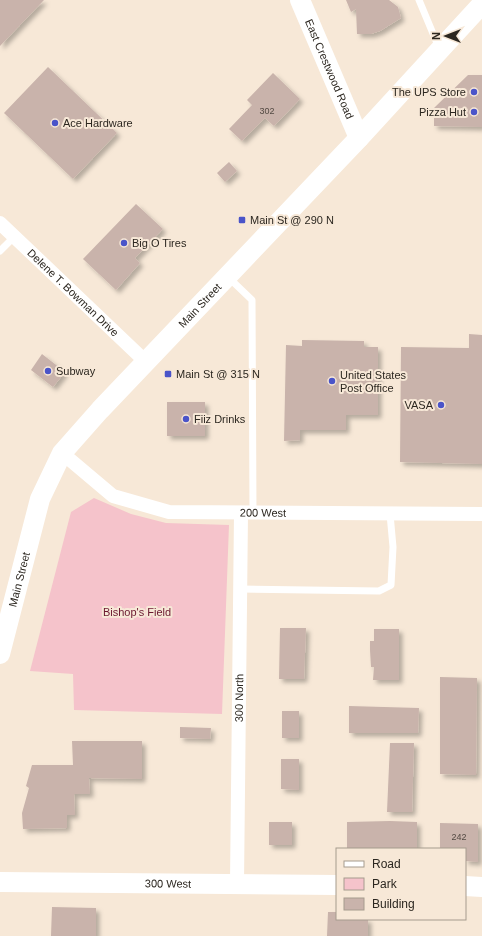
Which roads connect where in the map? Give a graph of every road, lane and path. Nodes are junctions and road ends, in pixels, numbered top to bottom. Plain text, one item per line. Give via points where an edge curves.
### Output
1 (300, 0) edge
2 (419, 0) edge
3 (481, 3) edge
4 (440, 49) junction
5 (359, 138) junction
6 (0, 223) edge
7 (14, 237) junction
8 (0, 251) edge
9 (228, 276) junction
10 (146, 362) junction
11 (62, 453) junction
12 (247, 513) junction
13 (390, 514) junction
14 (482, 514) edge
15 (240, 589) junction
16 (2, 640) edge
17 (0, 882) edge
18 (237, 884) junction
19 (336, 885) edge
20 (466, 886) edge
21 (482, 887) edge

1 - 5 main road, East Crestwood Road
2 - 4 lane
3 - 4 main road, Main Street
4 - 5 main road, Main Street
5 - 9 main road, Main Street
6 - 7 street, Delene T. Bowman Drive
7 - 8 lane
7 - 10 street, Delene T. Bowman Drive
9 - 10 main road, Main Street
9 - 12 lane via 252,300
10 - 11 main road, Main Street
11 - 12 street, 200 West via 113,496 168,512
11 - 16 main road, Main Street via 40,499
12 - 13 street, 200 West
12 - 15 street, 300 North
13 - 14 street, 200 West
13 - 15 lane via 393,547 391,585 379,591
15 - 18 street, 300 North
17 - 18 main road, 300 West
18 - 19 main road, 300 West
20 - 21 main road

